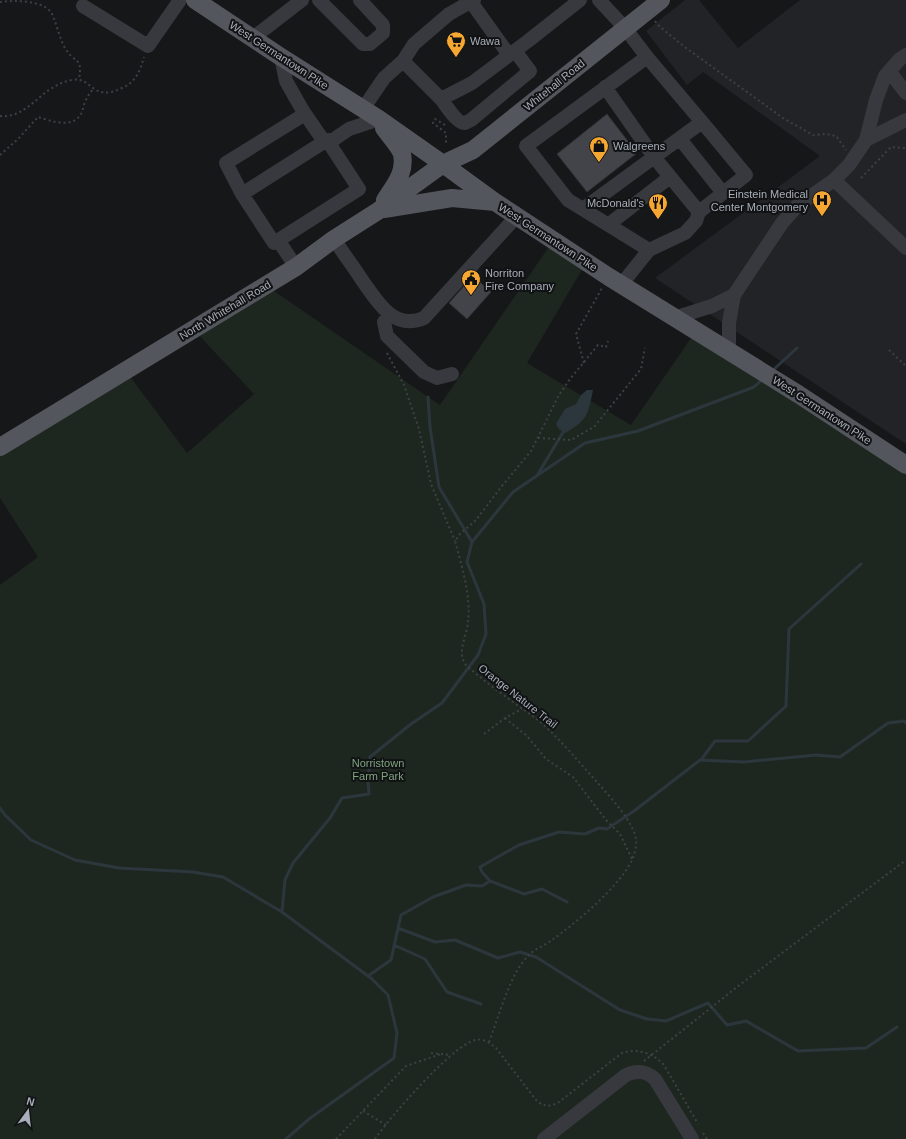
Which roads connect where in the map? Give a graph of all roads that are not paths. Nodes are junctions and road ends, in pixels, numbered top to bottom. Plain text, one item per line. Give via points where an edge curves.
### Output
1 (180, 0) edge
2 (195, 0) edge
3 (302, 0) edge
4 (319, 0) edge
5 (360, 0) edge
6 (580, 0) edge
7 (599, 0) edge
8 (662, 0) edge
9 (473, 1) edge
10 (83, 6) dead end
11 (625, 28) junction
12 (253, 38) junction
13 (512, 53) junction
14 (906, 56) edge
15 (280, 57) junction
16 (647, 57) junction
17 (403, 61) junction
18 (889, 72) junction
19 (605, 87) junction
20 (906, 93) edge
21 (441, 99) junction
22 (363, 109) junction
23 (305, 114) junction
24 (378, 119) junction
25 (906, 120) edge
26 (702, 122) junction
27 (680, 139) junction
28 (327, 140) junction
29 (866, 140) junction
30 (654, 157) junction
31 (444, 164) junction
32 (670, 177) junction
33 (834, 180) junction
34 (723, 193) junction
35 (242, 194) junction
36 (495, 202) junction
37 (583, 209) junction
38 (378, 211) junction
39 (699, 212) junction
40 (517, 216) junction
41 (608, 225) junction
42 (334, 239) junction
43 (278, 240) junction
44 (906, 248) edge
45 (649, 250) junction
46 (296, 267) junction
47 (615, 281) junction
48 (734, 295) junction
49 (390, 315) junction
50 (674, 318) junction
51 (729, 351) junction
52 (452, 374) dead end
53 (0, 447) edge
54 (906, 465) edge
55 (698, 1136) edge
56 (544, 1139) edge

1 - 10 street via 148,46
2 - 12 main road, West Germantown Pike
3 - 12 street
4 - 5 street via 363,44 370,44 383,33 383,25
6 - 13 street
7 - 11 street
8 - 11 main road, Whitehall Road
9 - 13 street
9 - 17 street via 449,14 414,44
11 - 16 street
11 - 31 main road, Whitehall Road via 473,150
12 - 15 main road, West Germantown Pike
13 - 21 street via 472,82
13 - 21 street via 530,71 472,120 460,122
14 - 18 street
15 - 22 main road, West Germantown Pike
15 - 23 street via 286,81
16 - 19 street
16 - 26 street
17 - 21 street
17 - 22 street via 384,78
18 - 20 street
18 - 29 street via 876,100
19 - 30 street
19 - 37 street via 526,146 568,200
22 - 24 main road, West Germantown Pike
23 - 28 street via 323,140
23 - 35 street via 226,163
24 - 28 street
24 - 31 main road, West Germantown Pike
24 - 38 main road via 402,154 401,177
25 - 29 street
26 - 27 street
26 - 34 street via 746,176
27 - 30 street
27 - 34 street
28 - 35 street
28 - 43 street via 359,189
29 - 33 street via 849,165
30 - 32 street
30 - 37 street
31 - 36 main road, West Germantown Pike
31 - 38 main road, North Whitehall Road
32 - 39 street
32 - 41 street
33 - 44 street
33 - 48 street via 797,206 782,223
34 - 39 street
35 - 43 street via 274,243
36 - 38 main road via 452,198
36 - 40 main road, West Germantown Pike
37 - 41 street
38 - 42 main road, North Whitehall Road
39 - 45 street via 696,221 685,233
40 - 47 main road, West Germantown Pike
40 - 49 street via 424,318 410,321
41 - 45 street
42 - 46 main road, North Whitehall Road
42 - 49 street via 379,305
43 - 46 street
45 - 47 street
46 - 53 main road, North Whitehall Road
47 - 50 main road, West Germantown Pike
48 - 50 street via 712,306
48 - 51 street via 729,323
49 - 52 street via 384,322 387,336 424,372 437,378
50 - 51 main road, West Germantown Pike
51 - 54 main road, West Germantown Pike
55 - 56 street via 650,1075 632,1072

